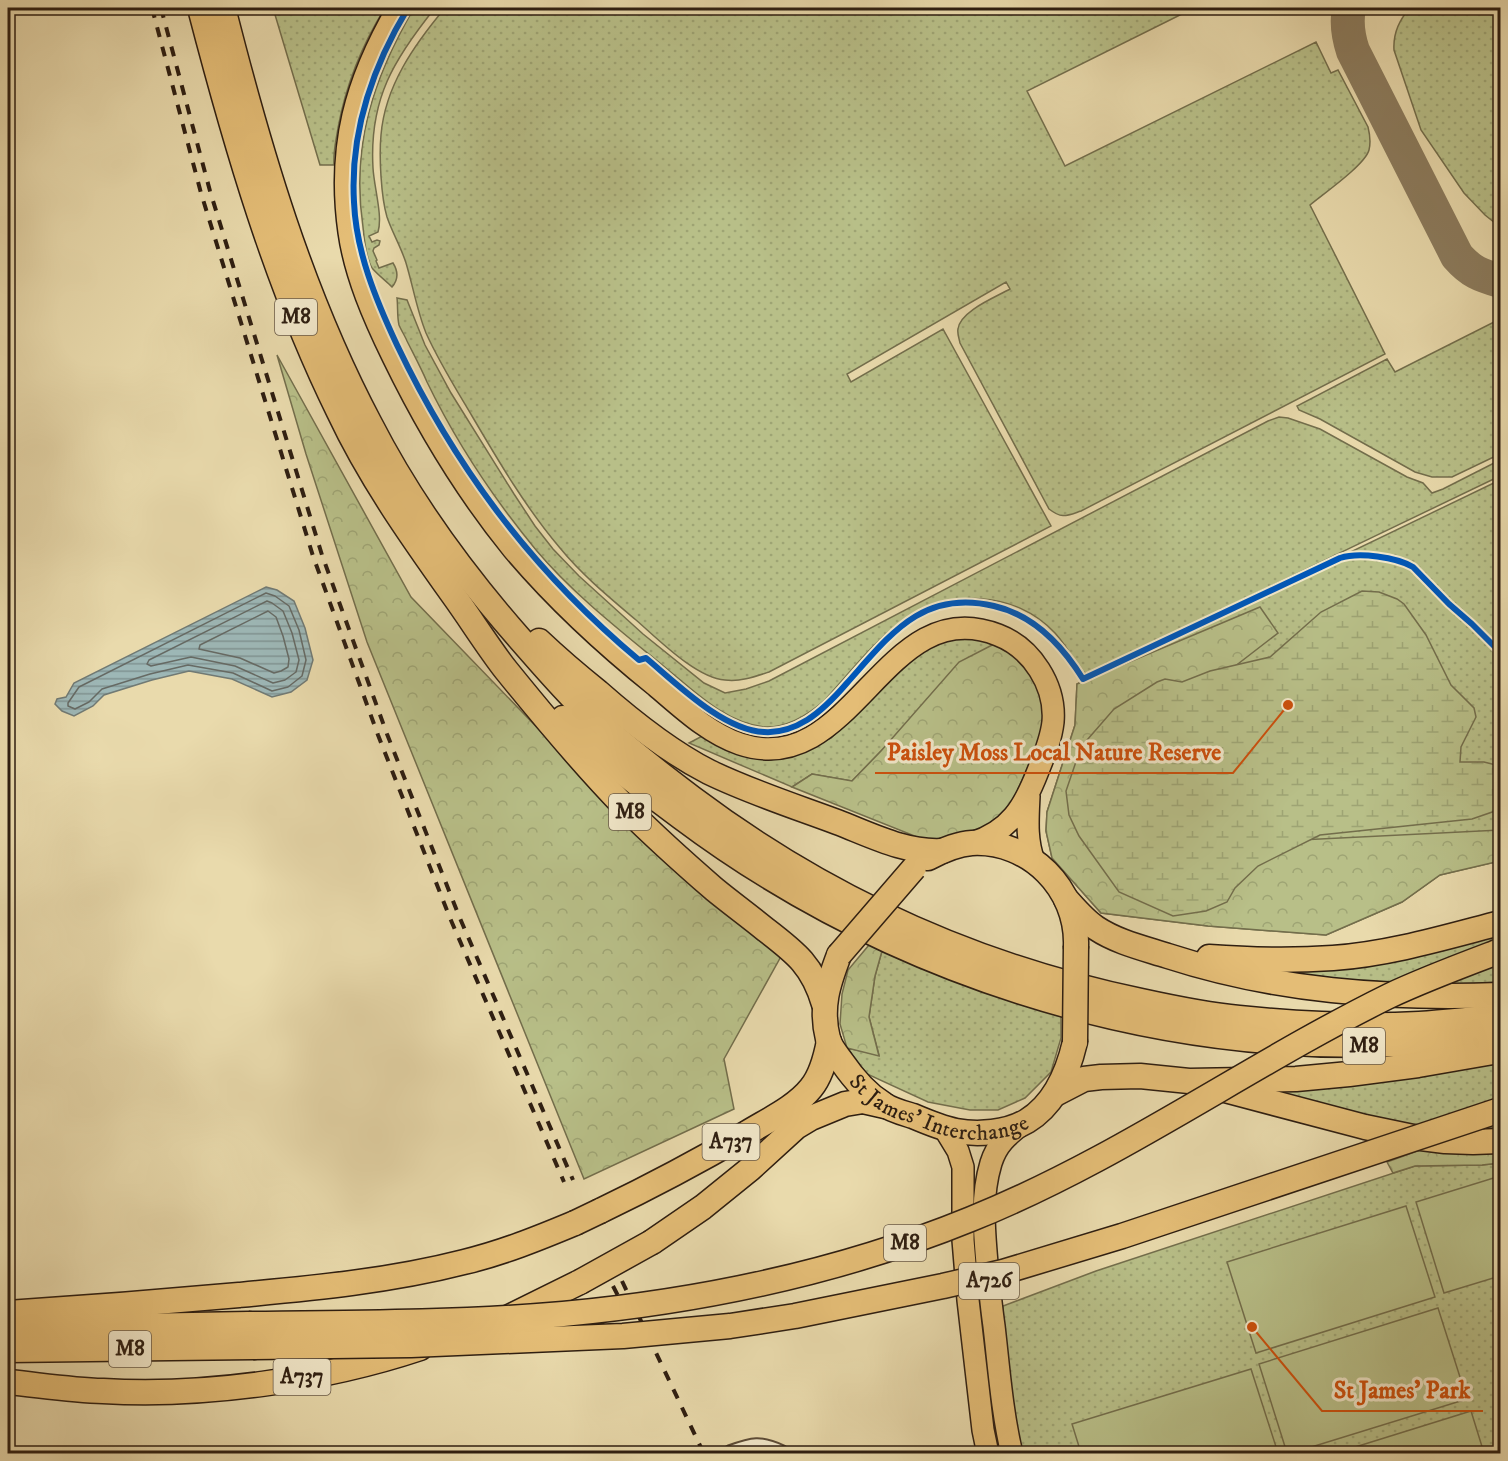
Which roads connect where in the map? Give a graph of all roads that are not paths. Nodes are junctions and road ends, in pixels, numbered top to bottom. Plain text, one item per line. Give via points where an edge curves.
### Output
1 (200, 8) edge
2 (223, 8) edge
3 (398, 8) edge
4 (454, 558) junction
5 (456, 598) junction
6 (1029, 796) junction
7 (972, 843) junction
8 (942, 851) junction
9 (1034, 861) junction
10 (1066, 899) junction
11 (1500, 922) edge
12 (1500, 951) edge
13 (1183, 961) junction
14 (1500, 995) edge
15 (824, 1004) junction
16 (1500, 1017) edge
17 (1500, 1037) edge
18 (829, 1041) junction
19 (1500, 1051) edge
20 (1189, 1081) junction
21 (1055, 1094) junction
22 (885, 1106) junction
23 (1500, 1110) edge
24 (1025, 1122) junction
25 (944, 1128) junction
26 (1500, 1141) edge
27 (8, 1313) edge
28 (8, 1328) edge
29 (251, 1335) junction
30 (8, 1350) edge
31 (8, 1382) edge
32 (731, 1454) edge
33 (781, 1454) edge
34 (988, 1454) edge
35 (1012, 1454) edge

1 - 5 highway, M8 via 262,222 316,364 339,414 396,514
2 - 4 highway, M8 via 273,184 324,327 369,424
3 - 6 main road, A726 via 369,64 351,125 345,181 349,236 359,277 409,390 464,483 514,549 569,609 633,667 708,728 751,747 780,748 814,736 836,720 902,653 932,635 967,628 1005,638 1024,651 1040,670 1053,708 1051,734
4 - 8 highway, M8 via 575,673 679,755 743,787 900,846
4 - 16 highway, M8 via 553,676 595,719 666,779 767,851 892,919 1044,978 1235,1018 1360,1025
5 - 15 highway, M8 via 506,669 592,772 696,873 793,951 813,976
5 - 17 highway, M8 via 573,728 712,841 846,920 950,967 1089,1011 1227,1037 1351,1046
6 - 7 main road, A726 via 1005,826 989,838
6 - 9 main road, A726 via 1028,837
7 - 8 highway, St James' Interchange / A726
7 - 9 highway, St James' Interchange / A726 via 1008,849
8 - 15 highway, St James' Interchange / A726, bridge via 914,868 840,955
9 - 10 highway, St James' Interchange / A726
10 - 13 highway via 1094,927 1119,940
10 - 21 highway, St James' Interchange / A726, bridge via 1074,920 1076,946 1075,1042
11 - 13 highway via 1408,946 1334,958 1209,957
12 - 29 highway, M8, bridge via 1390,996 1037,1189 972,1219 816,1271 706,1295 610,1309
13 - 14 highway, M8 via 1238,976 1361,994
15 - 18 highway, St James' Interchange / A726
18 - 22 highway, St James' Interchange / A726 via 858,1082
18 - 27 highway, A737, bridge via 817,1078 804,1096 770,1120 663,1180 575,1223 514,1247 392,1277 134,1305
19 - 20 highway, M8 via 1349,1074
20 - 21 highway via 1101,1077 1084,1079
20 - 26 highway via 1413,1137
21 - 24 highway, St James' Interchange / A726
22 - 25 highway, St James' Interchange / A726
22 - 31 highway, A737, bridge via 863,1101 810,1118 703,1207 652,1242 493,1325 401,1355 278,1382 211,1389 104,1391
23 - 29 highway, M8, bridge via 1003,1272 795,1317 612,1336 411,1345
24 - 25 highway, St James' Interchange / A726 via 982,1133
24 - 35 main road, A726 via 1005,1137 996,1151 983,1216
25 - 34 main road, A726 via 963,1167 968,1300
28 - 29 highway, M8
29 - 30 highway, M8
32 - 33 street via 764,1446

